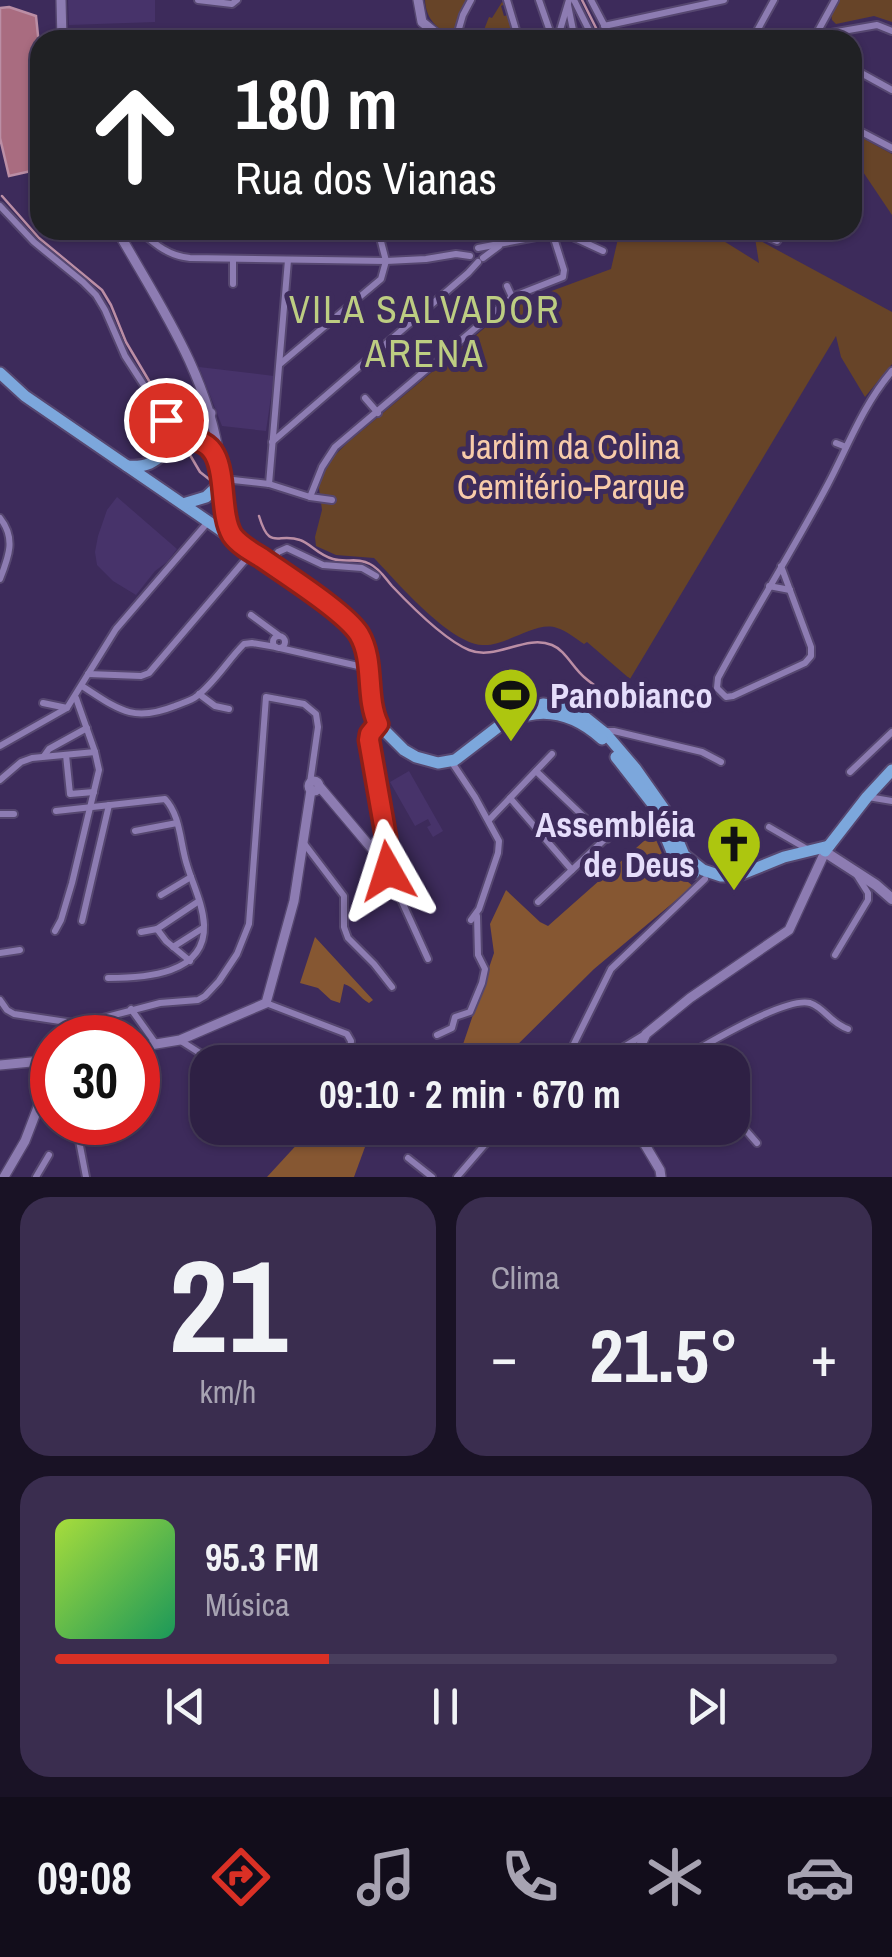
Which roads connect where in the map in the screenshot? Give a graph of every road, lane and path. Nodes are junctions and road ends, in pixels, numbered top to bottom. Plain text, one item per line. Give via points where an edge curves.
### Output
1 (61, 0) edge
2 (198, 0) edge
3 (237, 0) edge
4 (418, 0) edge
5 (471, 0) edge
6 (506, 0) edge
7 (539, 0) edge
8 (591, 0) edge
9 (724, 0) edge
10 (774, 0) edge
11 (835, 0) edge
12 (570, 1) edge
13 (714, 1) edge
14 (604, 26) junction
15 (62, 30) edge
16 (430, 30) edge
17 (459, 30) edge
18 (516, 30) edge
19 (551, 30) edge
20 (559, 30) edge
21 (574, 30) edge
22 (588, 30) edge
23 (606, 30) edge
24 (758, 30) edge
25 (818, 30) edge
26 (850, 30) edge
27 (892, 31) edge
28 (862, 74) edge
29 (892, 90) edge
30 (862, 132) edge
31 (892, 148) edge
32 (0, 206) edge
33 (30, 238) edge
34 (32, 240) edge
35 (123, 240) edge
36 (151, 240) edge
37 (381, 240) edge
38 (518, 240) edge
39 (558, 240) edge
40 (576, 240) edge
41 (500, 245) junction
42 (474, 251) junction
43 (603, 251) dead end
44 (233, 260) junction
45 (288, 260) junction
46 (480, 260) junction
47 (386, 261) junction
48 (233, 284) dead end
49 (507, 286) dead end
50 (512, 297) junction
51 (278, 365) junction
52 (892, 372) edge
53 (0, 373) edge
54 (365, 398) dead end
55 (211, 413) junction
56 (378, 413) junction
57 (183, 440) junction
58 (272, 442) junction
59 (836, 443) dead end
60 (846, 447) junction
61 (163, 456) junction
62 (220, 462) junction
63 (126, 466) junction
64 (222, 481) junction
65 (269, 484) junction
66 (162, 489) junction
67 (310, 497) junction
68 (332, 500) dead end
69 (183, 504) junction
70 (0, 518) edge
71 (209, 522) junction
72 (234, 539) junction
73 (252, 552) junction
74 (272, 566) junction
75 (781, 566) junction
76 (376, 576) dead end
77 (0, 579) edge
78 (769, 586) junction
79 (790, 590) junction
80 (252, 614) dead end
81 (281, 637) junction
82 (278, 648) junction
83 (305, 653) junction
84 (365, 667) junction
85 (88, 674) junction
86 (82, 686) junction
87 (199, 694) junction
88 (76, 697) junction
89 (43, 703) dead end
90 (67, 708) junction
91 (228, 709) dead end
92 (375, 727) junction
93 (86, 728) junction
94 (603, 731) junction
95 (892, 732) edge
96 (0, 746) edge
97 (96, 752) junction
98 (552, 754) dead end
99 (66, 755) junction
100 (44, 756) junction
101 (720, 762) dead end
102 (452, 764) junction
103 (892, 770) edge
104 (536, 771) junction
105 (850, 772) dead end
106 (0, 780) edge
107 (313, 786) junction
108 (93, 793) junction
109 (867, 796) junction
110 (510, 798) junction
111 (892, 801) edge
112 (109, 805) junction
113 (90, 806) junction
114 (56, 812) dead end
115 (0, 814) edge
116 (14, 814) dead end
117 (489, 820) junction
118 (623, 822) dead end
119 (177, 823) junction
120 (769, 826) dead end
121 (135, 831) dead end
122 (608, 839) junction
123 (302, 842) junction
124 (380, 847) junction
125 (827, 849) junction
126 (809, 850) junction
127 (300, 865) junction
128 (324, 870) junction
129 (572, 870) junction
130 (856, 872) junction
131 (191, 877) junction
132 (705, 879) junction
133 (720, 880) junction
134 (162, 895) dead end
135 (199, 900) junction
136 (892, 900) edge
137 (538, 902) dead end
138 (478, 910) junction
139 (82, 920) dead end
140 (471, 920) dead end
141 (204, 928) junction
142 (156, 929) junction
143 (55, 932) dead end
144 (140, 932) dead end
145 (173, 947) junction
146 (20, 950) dead end
147 (0, 954) edge
148 (836, 955) dead end
149 (428, 958) dead end
150 (190, 960) junction
151 (108, 978) dead end
152 (392, 987) dead end
153 (0, 1000) edge
154 (266, 1003) junction
155 (131, 1010) junction
156 (118, 1013) joint
157 (135, 1015) edge
158 (848, 1029) dead end
159 (646, 1034) junction
160 (436, 1035) dead end
161 (180, 1040) junction
162 (160, 1043) edge
163 (351, 1045) edge
164 (573, 1045) edge
165 (627, 1045) edge
166 (642, 1045) edge
167 (705, 1045) edge
168 (190, 1047) edge
169 (30, 1062) edge
170 (0, 1065) edge
171 (30, 1126) edge
172 (750, 1135) edge
173 (757, 1143) dead end
174 (80, 1145) edge
175 (484, 1145) edge
176 (645, 1145) edge
177 (49, 1155) dead end
178 (408, 1158) dead end
179 (4, 1177) edge
180 (36, 1177) edge
181 (86, 1177) edge
182 (432, 1177) edge
183 (457, 1177) edge
184 (661, 1177) edge

1 - 15 street
2 - 3 street
4 - 16 street
5 - 17 street
6 - 18 street
7 - 19 street
8 - 14 street
9 - 13 street
10 - 24 street
11 - 25 street
12 - 20 street
12 - 21 street
12 - 22 street
13 - 14 street
14 - 23 street
26 - 27 street via 876,25
28 - 29 street
30 - 31 street
32 - 33 street
34 - 57 street via 96,295 125,356
35 - 55 street via 189,356
36 - 44 street via 177,256
37 - 47 street
38 - 41 street
39 - 50 street via 563,277
40 - 43 street
41 - 42 street
41 - 46 street
42 - 46 street via 473,260
42 - 47 street
44 - 45 street
44 - 48 street
45 - 47 street
45 - 51 street
46 - 58 street
47 - 51 street via 382,279
49 - 50 street
50 - 56 street
51 - 58 street
52 - 60 street
53 - 63 main road
54 - 56 street
55 - 57 street
55 - 62 street
56 - 67 street via 330,454
57 - 61 main road
57 - 62 main road via 205,446
58 - 65 street
59 - 60 street
60 - 75 street
61 - 63 main road via 142,467
61 - 66 main road
62 - 64 main road
63 - 66 main road
64 - 65 street
64 - 69 main road via 206,497
64 - 72 main road
65 - 67 street
66 - 69 main road
67 - 68 street
69 - 71 main road
70 - 77 street via 11,546
71 - 72 main road
71 - 85 street via 116,630
72 - 73 main road
73 - 74 main road
73 - 85 street via 149,673
74 - 76 street via 287,548 323,565
74 - 84 main road via 343,618
75 - 78 street
75 - 79 street
78 - 79 street
78 - 79 street via 718,678 726,697 809,660 811,647
80 - 81 street
81 - 82 street via 273,641
81 - 83 street
82 - 83 street
82 - 87 street via 244,644
83 - 84 street
84 - 92 main road via 366,713
85 - 86 street
86 - 87 street via 138,715
86 - 88 street
87 - 91 street
88 - 90 street
88 - 93 street
89 - 90 street
90 - 96 street
92 - 102 main road via 386,744 419,766 442,770
92 - 124 street via 369,740 383,824
93 - 97 street
93 - 100 street
94 - 101 street via 702,752
94 - 102 main road via 582,714 543,704 511,716
94 - 133 main road via 666,812 690,862
95 - 105 street
97 - 99 street
97 - 108 street
98 - 104 street
99 - 100 street
99 - 108 street via 70,794
100 - 106 street via 26,760
102 - 117 street
102 - 132 main road via 526,716 568,717 600,738 652,803 674,856
103 - 109 main road
104 - 110 street
104 - 122 street
107 - 123 street
107 - 124 street
107 - 155 street via 316,714 309,706 266,697 244,939 206,996
108 - 113 street
109 - 111 street
109 - 125 main road
110 - 117 street
110 - 129 street
112 - 113 street
112 - 119 street via 166,799
112 - 139 street
113 - 114 street
113 - 143 street
115 - 116 street
117 - 138 street via 499,847
118 - 122 street
119 - 121 street
119 - 131 street
120 - 126 street
122 - 129 street
123 - 127 street
123 - 128 street
124 - 149 street
125 - 126 main road
125 - 130 main road
125 - 133 main road via 746,880
125 - 159 street via 789,930
126 - 133 main road
127 - 128 street
127 - 154 street
128 - 152 street via 344,896 348,938
129 - 137 street
130 - 136 main road
130 - 148 street via 869,897
131 - 134 street
131 - 135 street
132 - 133 main road
132 - 164 street via 611,969
135 - 141 street
135 - 142 street
138 - 140 street
138 - 160 street via 482,983 470,1012
141 - 145 street
141 - 150 street
142 - 144 street
142 - 145 street
145 - 150 street
146 - 147 street
150 - 151 street via 175,970
153 - 156 street via 14,1014 72,1024
154 - 161 street
154 - 163 street via 347,1034
155 - 156 street
155 - 157 street
158 - 167 street via 810,1003 794,1003
159 - 165 street
159 - 166 street
161 - 162 street
161 - 168 street
169 - 170 street
171 - 179 street
172 - 173 street
174 - 181 street
175 - 183 street
176 - 184 street
177 - 180 street
178 - 182 street

